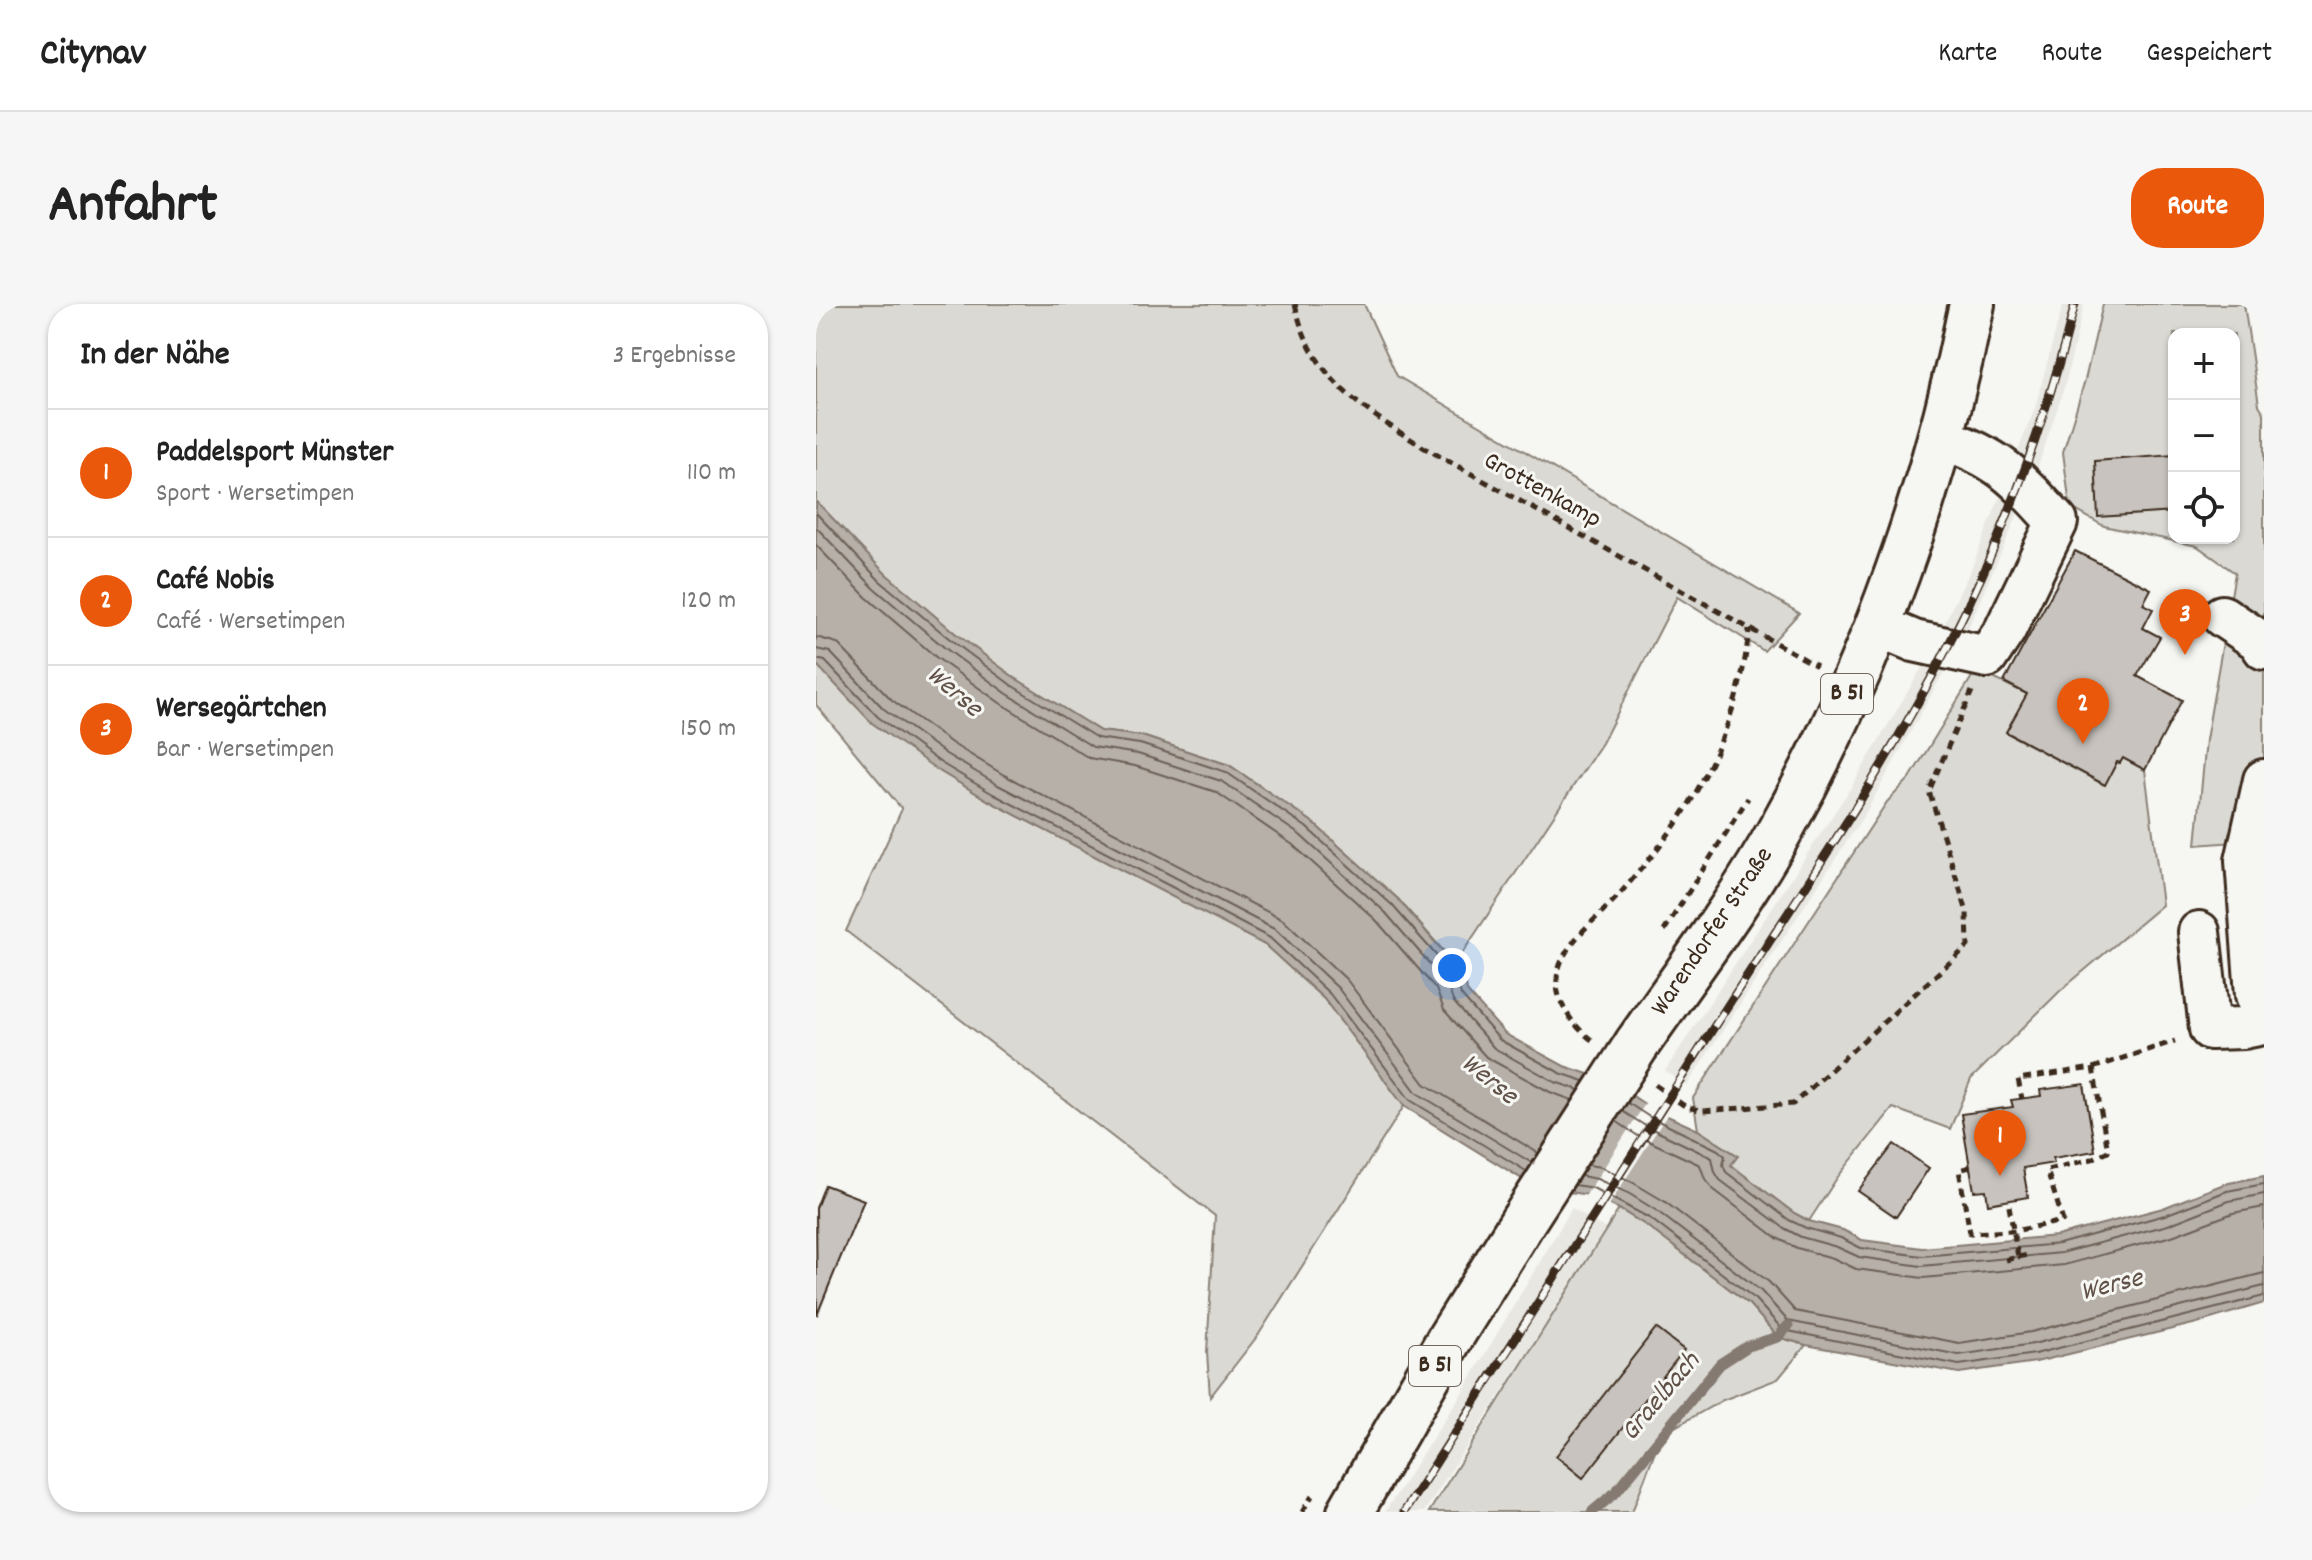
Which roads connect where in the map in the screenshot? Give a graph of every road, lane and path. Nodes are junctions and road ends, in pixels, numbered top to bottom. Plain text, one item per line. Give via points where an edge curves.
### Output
1 (1295, 304) edge
2 (1972, 304) edge
3 (1940, 438) junction
4 (2222, 616) dead end
5 (1876, 625) junction
6 (1749, 629) junction
7 (2264, 649) edge
8 (1987, 657) junction
9 (1811, 679) dead end
10 (2264, 780) edge
11 (1751, 793) dead end
12 (2199, 932) dead end
13 (1661, 937) dead end
14 (2264, 1016) edge
15 (2264, 1024) edge
16 (2210, 1029) junction
17 (1587, 1037) dead end
18 (2093, 1068) junction
19 (2022, 1099) dead end
20 (1703, 1111) dead end
21 (1970, 1167) dead end
22 (2008, 1201) dead end
23 (2014, 1231) junction
24 (2029, 1255) dead end
25 (2018, 1257) junction
26 (2006, 1260) dead end
27 (1350, 1512) edge

1 - 6 path, Grottenkamp via 1299,324 1324,371 1361,407
2 - 3 main road, Warendorfer Straße / B 51
3 - 5 main road, Warendorfer Straße / B 51
3 - 8 street via 2003,466 2057,522
4 - 7 street
5 - 8 street via 1914,641
5 - 27 main road, Warendorfer Straße / B 51, bridge via 1782,828 1523,1221
6 - 9 path, Grottenkamp via 1817,666
6 - 17 path via 1738,695 1702,781 1653,854 1561,963 1556,980 1562,1004
8 - 20 path via 1929,791 1967,912 1968,946 1793,1104
10 - 14 street via 2246,861 2256,995
11 - 13 path
12 - 16 street
15 - 16 street
16 - 18 path
18 - 19 path via 2018,1079
18 - 23 path via 2108,1151 2047,1170 2063,1221
21 - 23 path via 1959,1170 1970,1233
22 - 23 path
23 - 25 path
24 - 25 path
25 - 26 path

